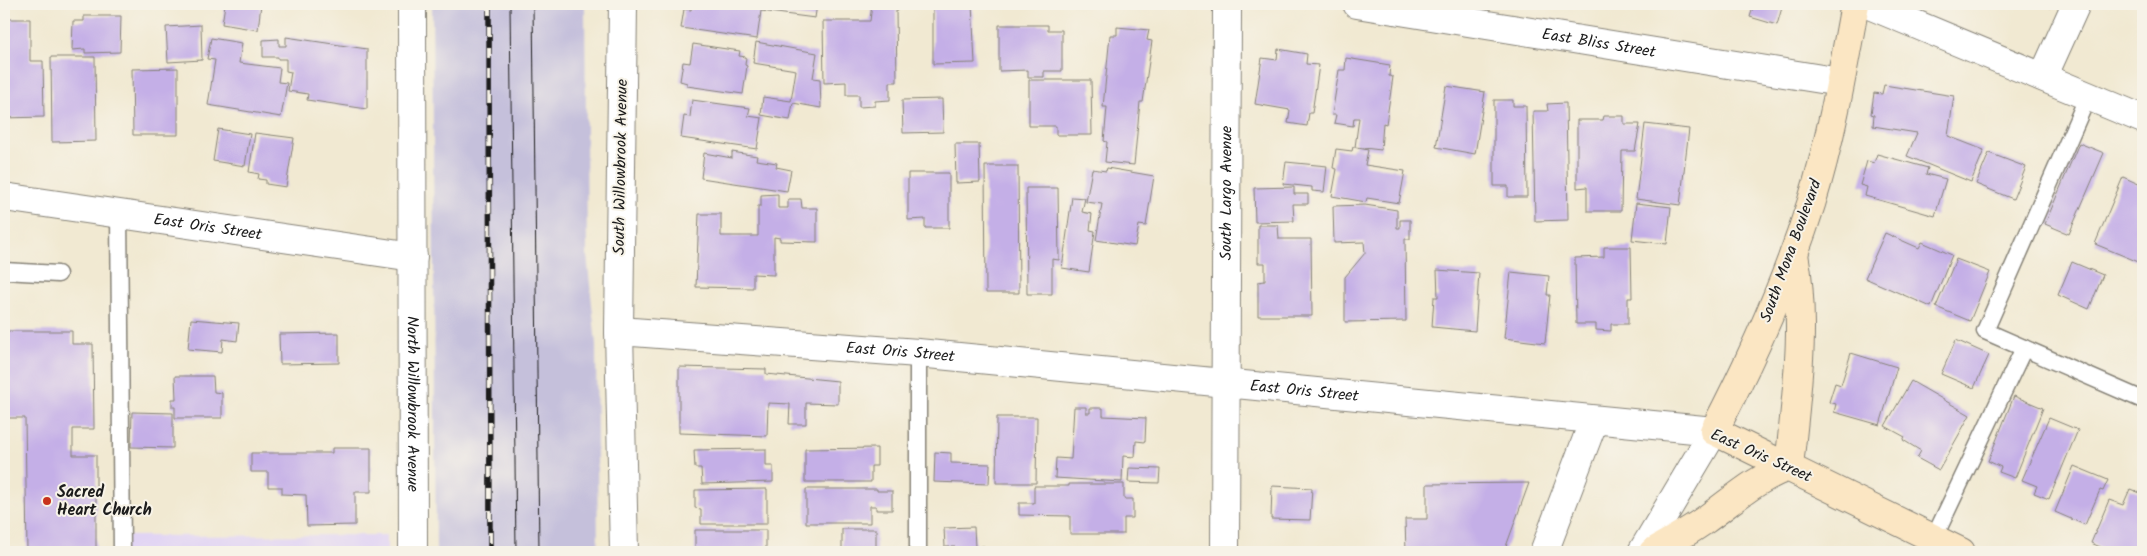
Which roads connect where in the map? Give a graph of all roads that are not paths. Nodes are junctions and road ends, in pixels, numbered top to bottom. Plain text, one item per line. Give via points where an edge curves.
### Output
1 (412, 4) edge
2 (623, 4) edge
3 (1226, 4) edge
4 (1357, 4) edge
5 (1855, 4) edge
6 (1867, 4) edge
7 (2076, 4) edge
8 (2043, 77) junction
9 (1840, 82) junction
10 (2088, 96) junction
11 (2143, 119) edge
12 (4, 196) edge
13 (119, 213) junction
14 (1793, 253) junction
15 (413, 257) junction
16 (4, 271) edge
17 (58, 274) dead end
18 (619, 330) junction
19 (2024, 348) junction
20 (918, 353) junction
21 (1226, 382) junction
22 (2143, 400) edge
23 (1594, 420) junction
24 (1714, 431) junction
25 (1789, 467) junction
26 (1934, 538) junction
27 (122, 552) edge
28 (413, 552) edge
29 (624, 552) edge
30 (918, 552) edge
31 (1225, 552) edge
32 (1544, 552) edge
33 (1642, 552) edge
34 (1653, 552) edge
35 (1961, 552) edge

1 - 15 street
2 - 18 street, South Willowbrook Avenue
3 - 21 street, South Largo Avenue
4 - 9 street, East Bliss Street
5 - 9 street, South Mona Boulevard
6 - 8 street
7 - 8 street
8 - 10 street
9 - 14 street, South Mona Boulevard via 1811,203
10 - 11 street
10 - 19 lane via 1985,331
12 - 13 street, East Oris Street
13 - 15 street, East Oris Street
13 - 27 lane
14 - 24 street, South Mona Boulevard via 1746,369
14 - 25 street via 1801,317
15 - 28 street, North Willowbrook Avenue
16 - 17 lane
18 - 20 street, East Oris Street
18 - 29 street
19 - 22 lane
19 - 26 lane
20 - 21 street, East Oris Street
20 - 30 lane
21 - 23 street, East Oris Street
21 - 31 street, South Largo Avenue
23 - 24 street, East Oris Street
23 - 32 street
24 - 25 street, East Oris Street
24 - 33 street
25 - 26 street, East Oris Street
25 - 34 street via 1757,482
26 - 35 street, East Oris Street

